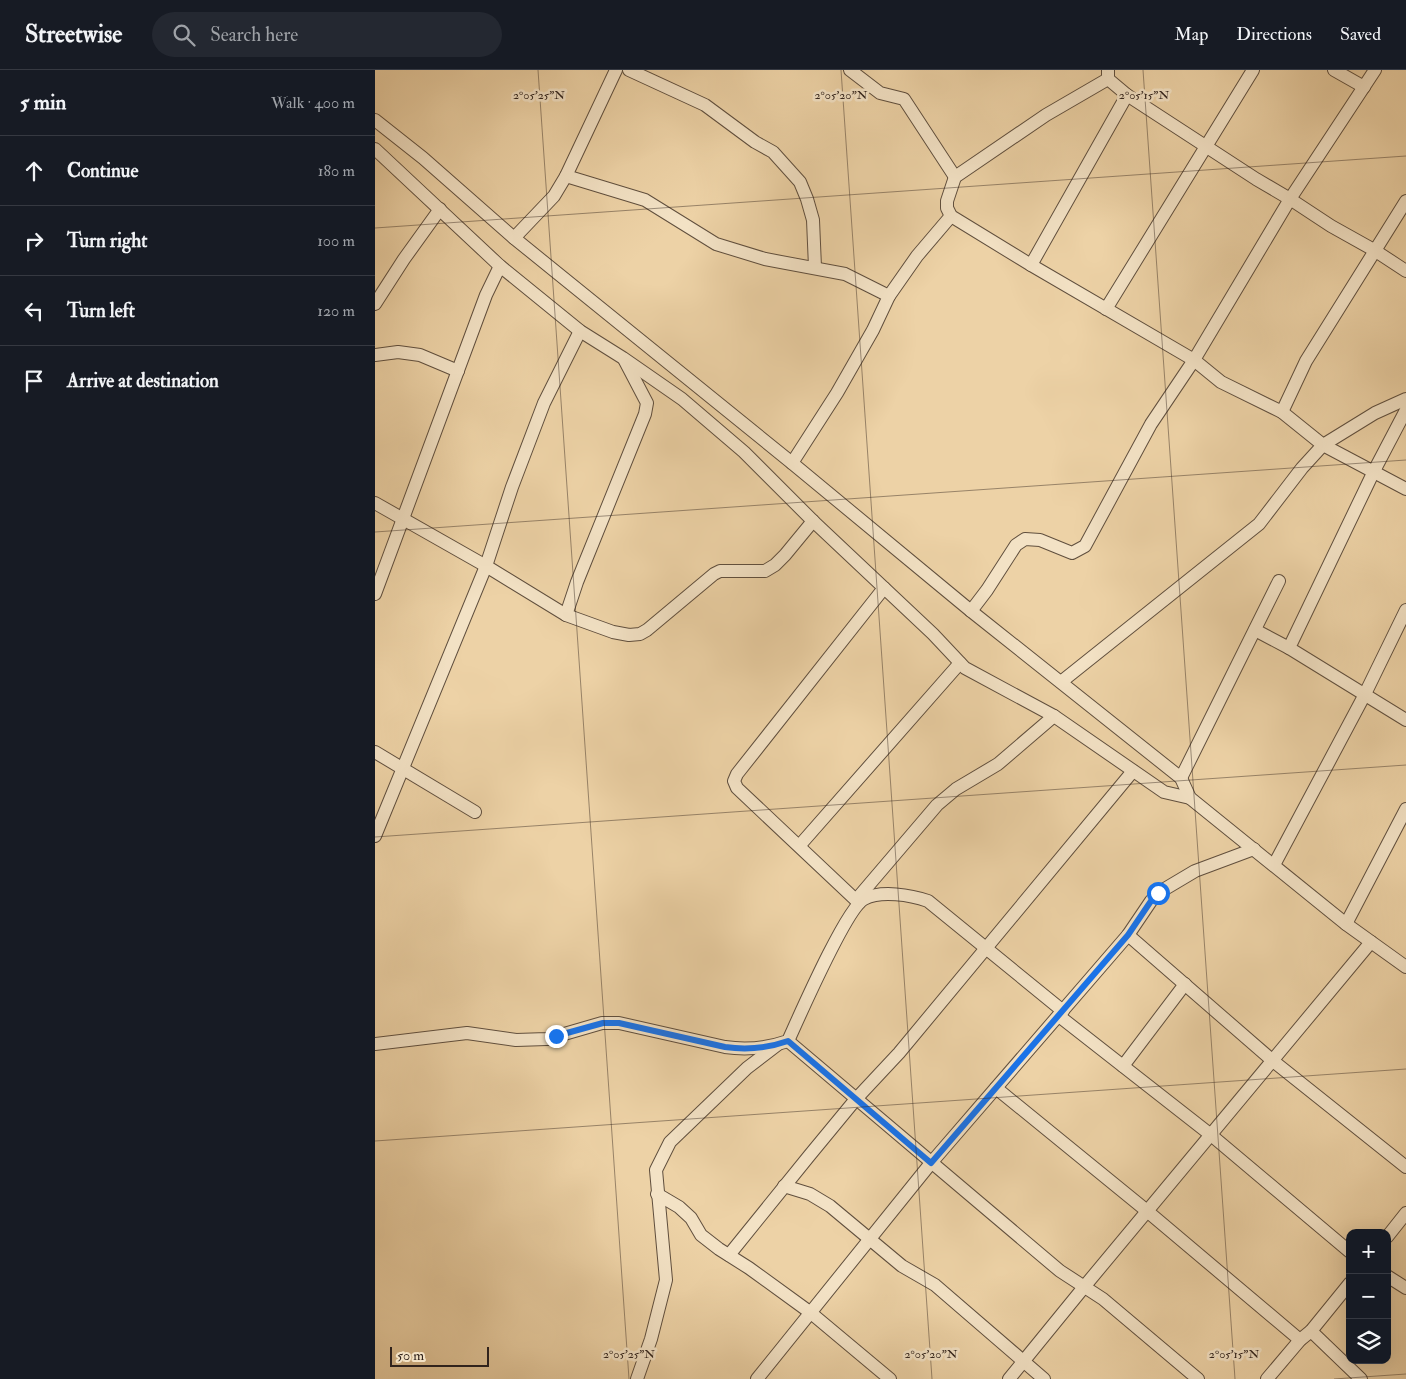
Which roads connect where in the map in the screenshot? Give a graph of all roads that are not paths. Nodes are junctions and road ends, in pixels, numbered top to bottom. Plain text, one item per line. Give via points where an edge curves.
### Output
1 (615, 70) edge
2 (629, 70) edge
3 (850, 70) edge
4 (1253, 70) edge
5 (1334, 70) edge
6 (1375, 70) edge
7 (1108, 74) edge
8 (1364, 87) junction
9 (1127, 96) junction
10 (375, 120) edge
11 (1206, 147) junction
12 (375, 149) edge
13 (566, 176) junction
14 (955, 176) junction
15 (1291, 199) junction
16 (1406, 201) edge
17 (440, 210) junction
18 (951, 216) junction
19 (514, 238) junction
20 (1374, 250) junction
21 (1031, 265) junction
22 (500, 266) junction
23 (815, 267) junction
24 (1406, 271) edge
25 (889, 296) junction
26 (375, 304) edge
27 (1106, 309) junction
28 (580, 331) junction
29 (375, 355) edge
30 (623, 358) junction
31 (1194, 360) junction
32 (458, 371) junction
33 (1406, 399) edge
34 (1406, 410) edge
35 (1282, 412) junction
36 (1323, 445) junction
37 (792, 463) junction
38 (1374, 471) junction
39 (1406, 489) edge
40 (375, 503) edge
41 (403, 519) junction
42 (813, 521) junction
43 (485, 566) junction
44 (1279, 581) dead end
45 (884, 588) junction
46 (375, 594) edge
47 (1406, 610) edge
48 (971, 611) junction
49 (566, 615) junction
50 (1255, 630) junction
51 (1289, 648) junction
52 (960, 663) junction
53 (1061, 682) junction
54 (1364, 696) junction
55 (1054, 716) junction
56 (1406, 720) edge
57 (375, 752) edge
58 (402, 768) junction
59 (1133, 771) junction
60 (1181, 778) junction
61 (1190, 798) junction
62 (1406, 809) edge
63 (475, 812) dead end
64 (375, 836) edge
65 (800, 845) junction
66 (1254, 849) junction
67 (1274, 865) junction
68 (857, 901) junction
69 (1346, 924) junction
70 (1128, 935) junction
71 (1371, 942) junction
72 (985, 947) junction
73 (1406, 967) edge
74 (1185, 984) junction
75 (1061, 1013) junction
76 (782, 1043) junction
77 (375, 1044) edge
78 (1273, 1060) junction
79 (1123, 1066) junction
80 (996, 1088) junction
81 (856, 1099) junction
82 (1211, 1135) junction
83 (931, 1163) junction
84 (1406, 1167) edge
85 (784, 1186) junction
86 (657, 1194) junction
87 (1147, 1211) junction
88 (1406, 1214) edge
89 (1391, 1232) edge
90 (871, 1238) junction
91 (1346, 1249) edge
92 (729, 1255) junction
93 (1391, 1279) edge
94 (1084, 1287) junction
95 (1346, 1288) edge
96 (1406, 1288) edge
97 (811, 1313) junction
98 (1311, 1331) junction
99 (1300, 1340) junction
100 (1023, 1362) junction
101 (637, 1379) edge
102 (757, 1379) edge
103 (889, 1379) edge
104 (1009, 1379) edge
105 (1044, 1379) edge
106 (1198, 1379) edge
107 (1267, 1379) edge
108 (1361, 1379) edge

1 - 13 street
2 - 23 street via 705,104 773,152 800,182 807,199 813,220
3 - 14 street via 880,93 905,99
4 - 11 street
5 - 8 street
6 - 8 street
7 - 9 street
7 - 14 street
8 - 15 street
9 - 11 street
9 - 21 street
10 - 19 street
11 - 15 street
11 - 27 street
12 - 17 street
13 - 19 street via 554,196
13 - 23 street via 645,200 716,244 765,259
14 - 18 street via 947,201
15 - 20 street
15 - 31 street
16 - 20 street
17 - 22 street
17 - 26 street
18 - 21 street
18 - 25 street
19 - 37 street
20 - 24 street
20 - 35 street via 1306,361
21 - 27 street
22 - 28 street
22 - 32 street
23 - 25 street via 845,274
25 - 37 street via 855,362
27 - 31 street
28 - 30 street
28 - 43 street via 544,403
29 - 32 street via 398,352 420,355
30 - 42 street via 683,399 744,452
30 - 49 street via 647,403 645,414
31 - 35 street via 1221,382
31 - 48 street via 1151,424 1085,546 1072,553 1040,540 1025,539 1017,544
32 - 41 street
33 - 36 street via 1375,413
34 - 38 street
35 - 36 street
36 - 38 street
36 - 53 street via 1259,524
37 - 48 street
38 - 39 street
38 - 51 street
40 - 41 street
41 - 43 street
41 - 46 street
42 - 45 street
42 - 49 street via 775,565 765,571 719,571 640,634 613,632
43 - 49 street
43 - 58 street
44 - 50 street
45 - 52 street
45 - 65 street via 734,781 737,788
47 - 54 street
48 - 53 street
50 - 51 street
50 - 60 street
51 - 54 street
52 - 55 street
52 - 65 street
53 - 60 street
54 - 56 street
54 - 67 street
55 - 59 street
55 - 68 street via 998,764 956,789 937,805
57 - 58 street
58 - 63 street
58 - 64 street
59 - 61 street via 1164,792
59 - 72 street
60 - 61 street
61 - 66 street
62 - 69 street
65 - 68 street
66 - 67 street
66 - 70 street via 1195,871 1158,893
67 - 69 street
68 - 72 street via 872,896 915,896 928,901
68 - 76 street
69 - 71 street
70 - 74 street
70 - 75 street
71 - 73 street
71 - 78 street
72 - 75 street
72 - 81 street via 899,1053
74 - 78 street
74 - 79 street
75 - 79 street
75 - 80 street
76 - 77 street via 740,1049 619,1023 603,1023 547,1039 516,1040 467,1033
76 - 81 street
76 - 86 street via 747,1068 670,1142 656,1170
78 - 82 street
78 - 84 street
79 - 82 street
80 - 83 street
80 - 87 street
81 - 83 street
81 - 85 street
82 - 87 street
82 - 91 street
83 - 90 street
83 - 94 street via 1060,1271
85 - 90 street via 809,1194 830,1206
85 - 92 street
86 - 92 street via 679,1207 691,1218 701,1235
86 - 101 street via 665,1280 651,1339
87 - 94 street
87 - 99 street
88 - 89 street
90 - 97 street
90 - 100 street via 902,1266 935,1285
92 - 97 street
93 - 96 street
94 - 100 street
94 - 106 street via 1103,1299
95 - 98 street
97 - 102 street
97 - 103 street
98 - 99 street
98 - 108 street
99 - 107 street
100 - 104 street
100 - 105 street

